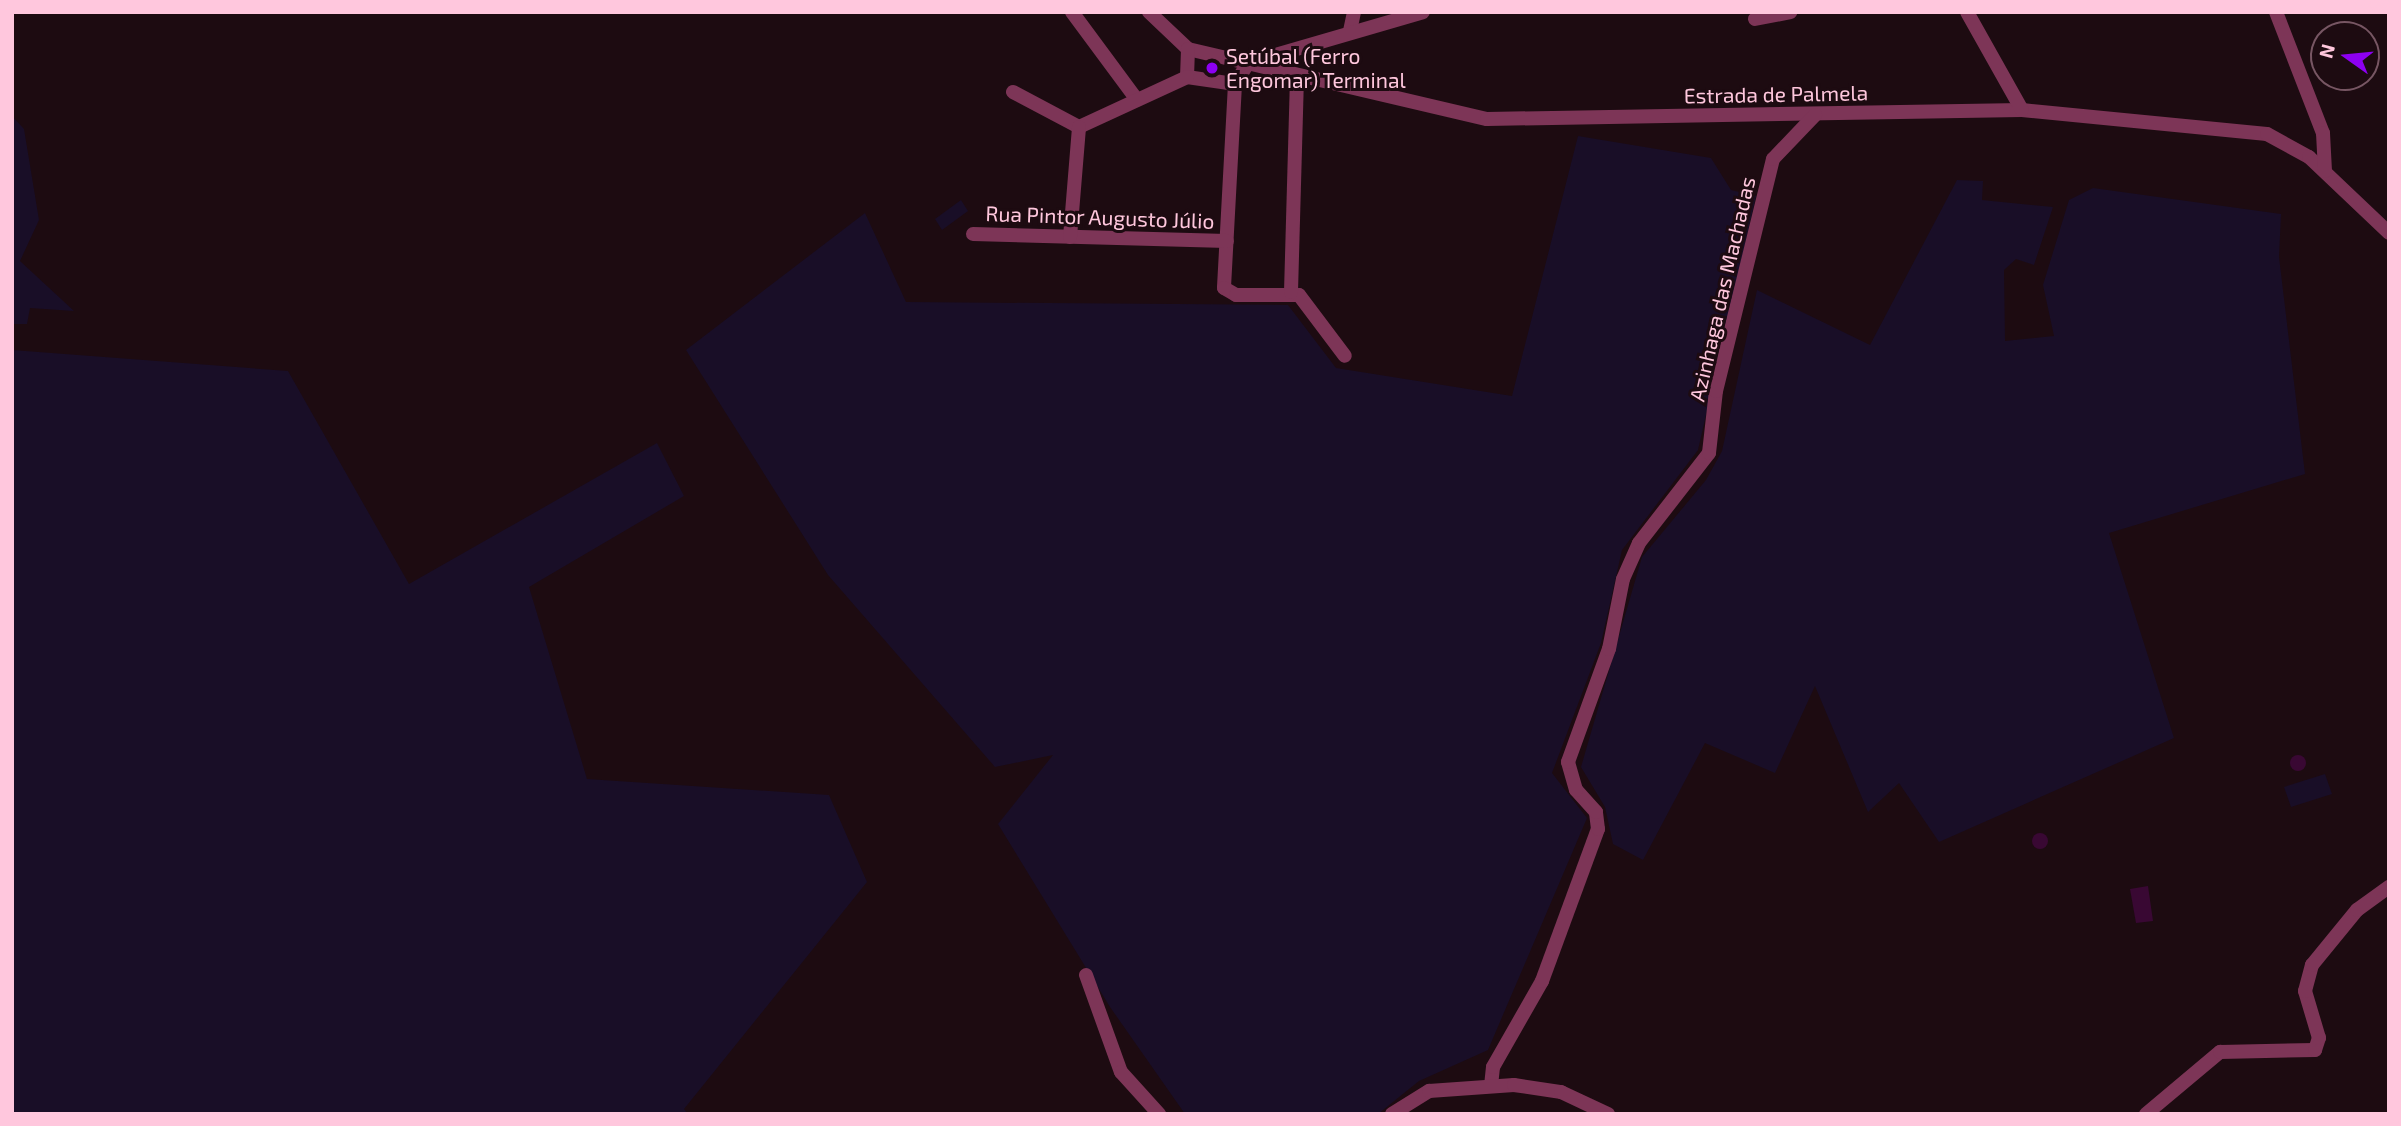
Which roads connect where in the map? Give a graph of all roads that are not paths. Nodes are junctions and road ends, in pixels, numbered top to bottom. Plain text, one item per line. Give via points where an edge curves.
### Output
1 (1072, 12) edge
2 (1149, 12) edge
3 (1354, 12) edge
4 (1423, 12) edge
5 (1790, 12) edge
6 (1967, 12) edge
7 (2276, 12) edge
8 (1755, 19) dead end
9 (1350, 31) junction
10 (1188, 49) junction
11 (1248, 63) junction
12 (1297, 76) junction
13 (1187, 77) junction
14 (1235, 84) junction
15 (1013, 92) dead end
16 (1137, 100) junction
17 (2022, 110) junction
18 (1815, 115) junction
19 (1079, 127) junction
20 (2325, 171) junction
21 (2389, 233) edge
22 (973, 234) dead end
23 (1070, 237) junction
24 (1227, 241) junction
25 (1291, 292) junction
26 (1345, 356) dead end
27 (2389, 887) edge
28 (1086, 975) dead end
29 (1490, 1086) junction
30 (1159, 1114) edge
31 (1392, 1114) edge
32 (1608, 1114) edge
33 (2146, 1114) edge

1 - 16 street
2 - 10 street
3 - 9 street
4 - 9 street
5 - 8 street
6 - 17 street
7 - 20 street via 2323,133
9 - 11 street
10 - 11 street, Estrada de Palmela
10 - 13 street
11 - 12 street, Estrada de Palmela
11 - 14 street
12 - 18 street, Estrada de Palmela via 1487,118
12 - 25 street
13 - 14 street
13 - 16 street
14 - 24 street
15 - 19 street
16 - 19 street
17 - 18 street, Estrada de Palmela
17 - 20 street, Estrada de Palmela via 2267,134
18 - 29 street, Azinhaga das Machadas via 1773,159 1716,391 1709,453 1651,524 1623,579 1609,649 1568,762 1576,790 1597,812 1598,829 1542,981 1493,1067
19 - 23 street
20 - 21 street, Estrada de Palmela
22 - 23 street, Rua Pintor Augusto Júlio
23 - 24 street, Rua Pintor Augusto Júlio
24 - 25 street via 1224,288 1236,295
25 - 26 street via 1307,302
27 - 33 street via 2357,910 2312,965 2305,992 2319,1038 2315,1050 2220,1052
28 - 30 street via 1121,1072
29 - 31 street via 1418,1095
29 - 32 street via 1560,1092

